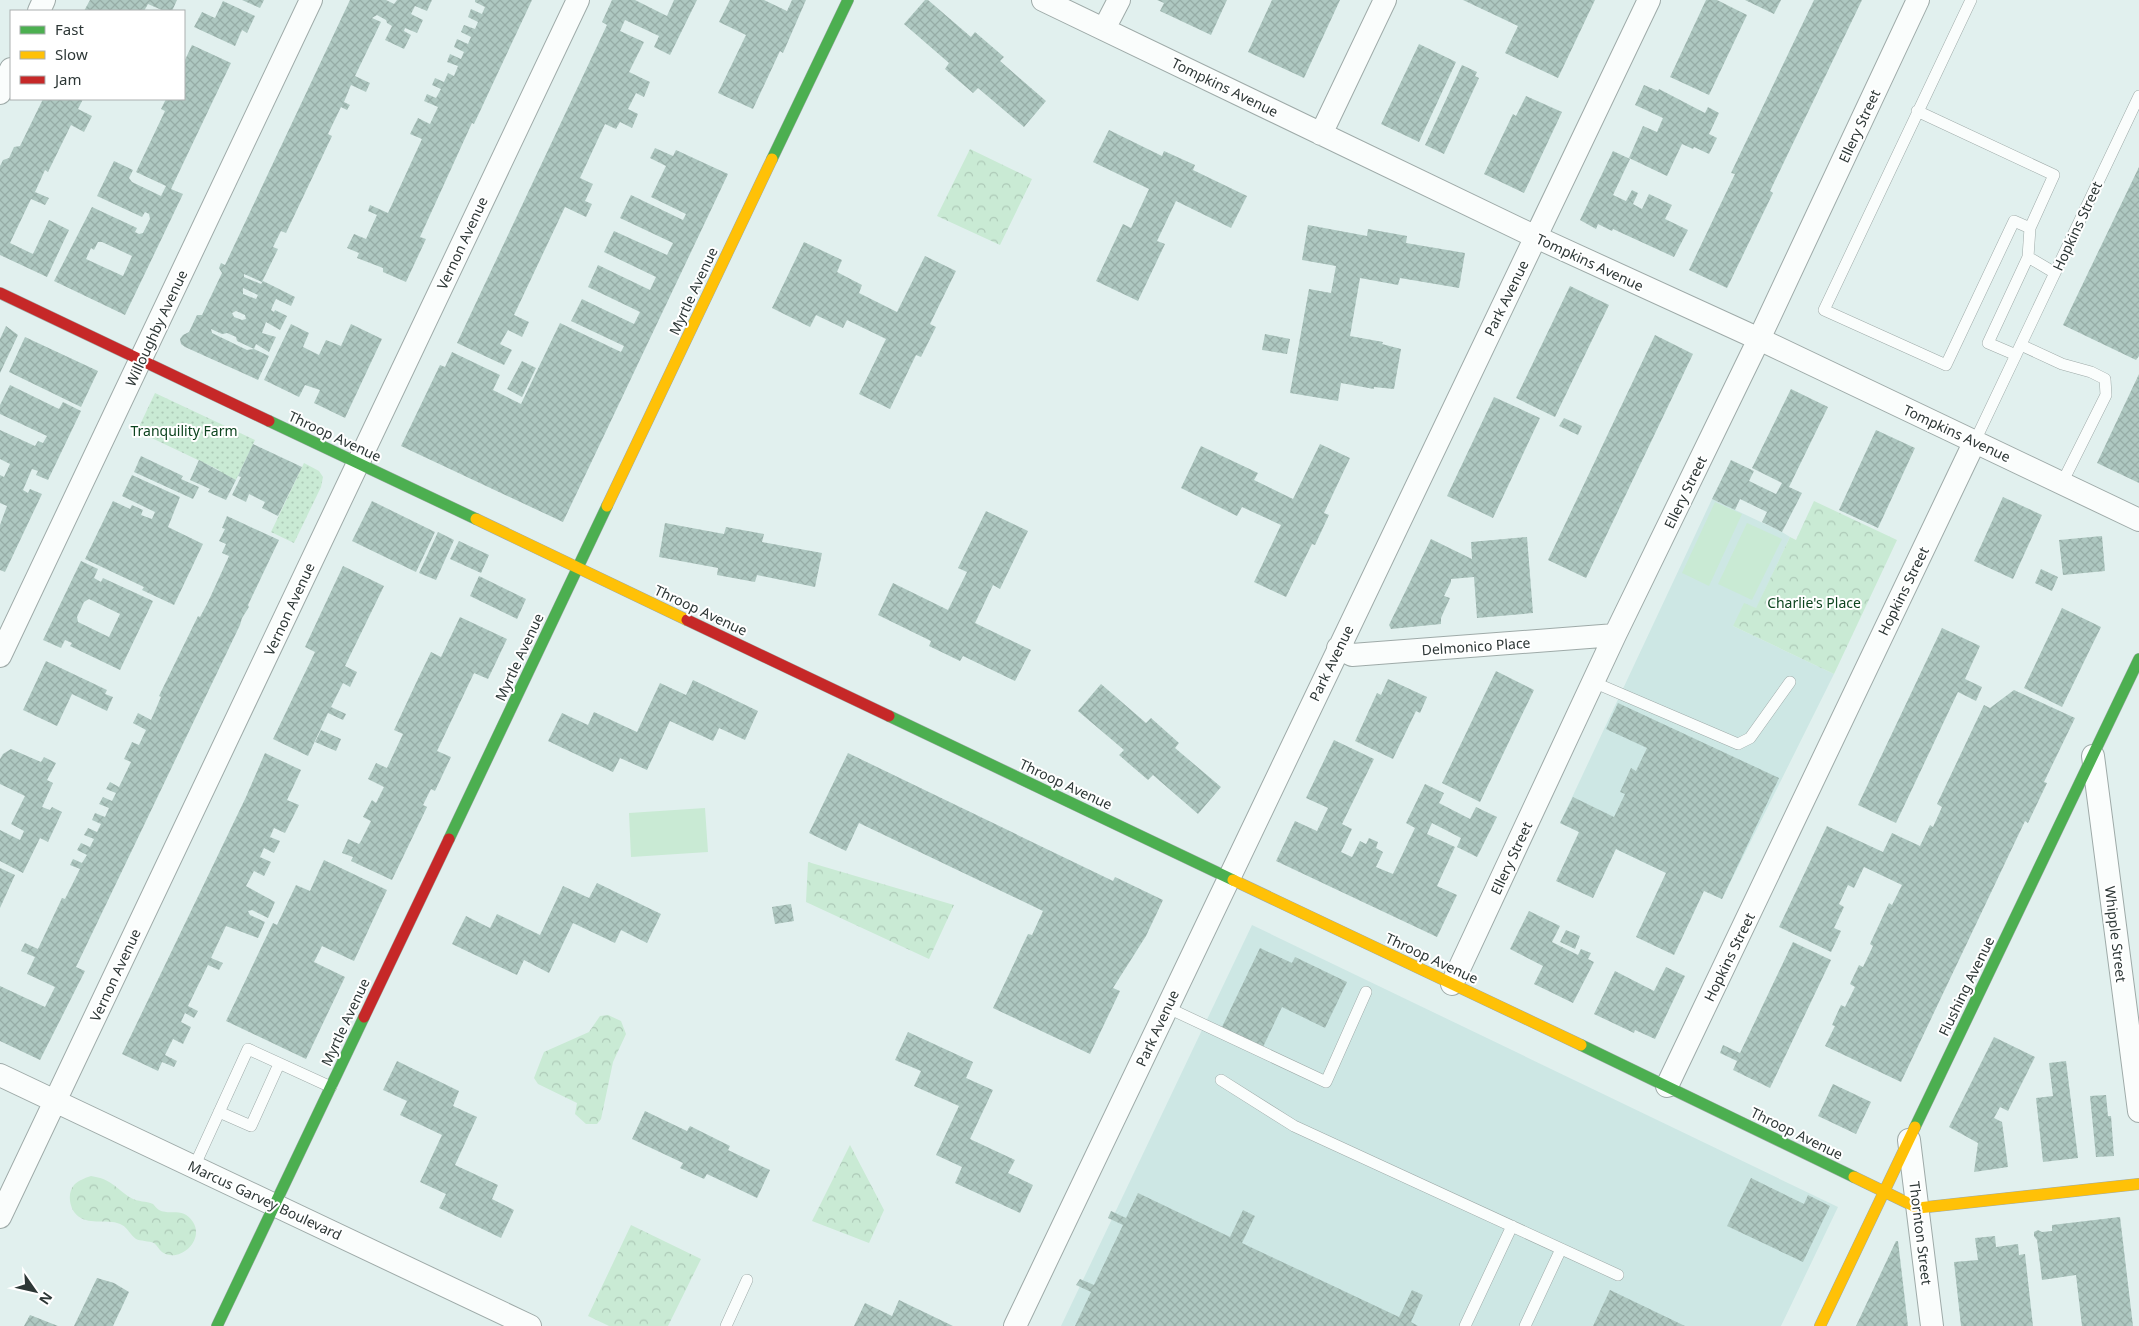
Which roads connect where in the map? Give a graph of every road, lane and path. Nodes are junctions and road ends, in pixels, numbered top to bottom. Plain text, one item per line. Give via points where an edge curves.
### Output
1 (311, 0) edge
2 (578, 0) edge
3 (848, 0) edge
4 (1043, 0) edge
5 (1118, 0) edge
6 (1385, 0) edge
7 (1649, 0) edge
8 (1918, 0) edge
9 (1971, 0) edge
10 (1104, 29) junction
11 (10, 71) edge
12 (0, 93) edge
13 (2139, 96) edge
14 (1918, 111) junction
15 (1322, 134) junction
16 (2030, 228) junction
17 (1536, 237) junction
18 (2028, 257) junction
19 (2055, 273) junction
20 (0, 293) edge
21 (1759, 339) junction
22 (2019, 350) junction
23 (141, 360) junction
24 (1975, 441) junction
25 (358, 463) junction
26 (2062, 483) junction
27 (2139, 520) edge
28 (578, 568) junction
29 (1615, 635) junction
30 (1338, 648) junction
31 (0, 656) edge
32 (2139, 659) edge
33 (1593, 682) junction
34 (1790, 682) dead end
35 (2093, 756) junction
36 (1228, 878) junction
37 (1452, 984) junction
38 (1366, 992) dead end
39 (1166, 1007) junction
40 (279, 1064) junction
41 (0, 1075) edge
42 (1221, 1080) dead end
43 (1667, 1086) junction
44 (331, 1087) junction
45 (55, 1101) junction
46 (2139, 1111) edge
47 (219, 1112) junction
48 (1909, 1140) junction
49 (194, 1167) junction
50 (2139, 1184) edge
51 (1883, 1191) junction
52 (275, 1205) junction
53 (1918, 1208) junction
54 (0, 1217) edge
55 (1512, 1226) junction
56 (1561, 1249) junction
57 (1618, 1274) dead end
58 (746, 1280) dead end
59 (218, 1326) edge
60 (530, 1326) edge
61 (726, 1326) edge
62 (1015, 1326) edge
63 (1465, 1326) edge
64 (1525, 1326) edge
65 (1820, 1326) edge
66 (1932, 1326) edge

1 - 23 street, Willoughby Avenue
2 - 25 street, Vernon Avenue
3 - 28 street, Myrtle Avenue
4 - 10 street, Tompkins Avenue
5 - 10 street
6 - 15 street
7 - 17 street, Park Avenue
8 - 21 street, Ellery Street
9 - 14 lane
10 - 15 street, Tompkins Avenue
11 - 12 street
13 - 19 lane, Hopkins Street
14 - 16 lane via 2054,175
14 - 16 lane via 1824,310 1946,365 2014,222
15 - 17 street, Tompkins Avenue
16 - 18 lane
17 - 21 street, Tompkins Avenue
17 - 30 street, Park Avenue
18 - 19 lane
18 - 22 lane via 1988,343
19 - 22 lane, Hopkins Street
20 - 23 street, Throop Avenue
21 - 24 street, Tompkins Avenue
21 - 29 street, Ellery Street
22 - 24 lane, Hopkins Street
22 - 26 lane via 2105,379 2106,395
23 - 25 street, Throop Avenue
23 - 31 street, Willoughby Avenue
24 - 26 street, Tompkins Avenue
24 - 43 street, Hopkins Street
25 - 28 street, Throop Avenue
25 - 45 street, Vernon Avenue
26 - 27 street, Tompkins Avenue
28 - 36 street, Throop Avenue
28 - 44 street, Myrtle Avenue
29 - 30 street, Delmonico Place via 1352,655
29 - 33 street, Ellery Street
30 - 36 street, Park Avenue
32 - 35 street, Flushing Avenue
33 - 34 lane via 1738,744 1750,738
33 - 37 street, Ellery Street
35 - 46 street, Whipple Street
35 - 48 street, Flushing Avenue
36 - 37 street, Throop Avenue
36 - 39 street, Park Avenue
37 - 43 street, Throop Avenue
38 - 39 lane via 1326,1082
39 - 62 street, Park Avenue
40 - 44 lane
40 - 47 lane via 248,1050
40 - 47 lane via 251,1126
41 - 45 street, Marcus Garvey Boulevard
42 - 55 lane via 1294,1126
43 - 51 street, Throop Avenue
44 - 52 street, Myrtle Avenue
45 - 49 street, Marcus Garvey Boulevard
45 - 54 street, Vernon Avenue
47 - 49 lane
48 - 51 street, Flushing Avenue
48 - 53 street, Thornton Street
49 - 52 street, Marcus Garvey Boulevard
50 - 53 street
51 - 53 street, Throop Avenue
51 - 65 street, Flushing Avenue
52 - 59 street, Myrtle Avenue
52 - 60 street, Marcus Garvey Boulevard
53 - 66 street, Thornton Street
55 - 56 lane
55 - 63 lane
56 - 57 lane
56 - 64 lane
58 - 61 lane

